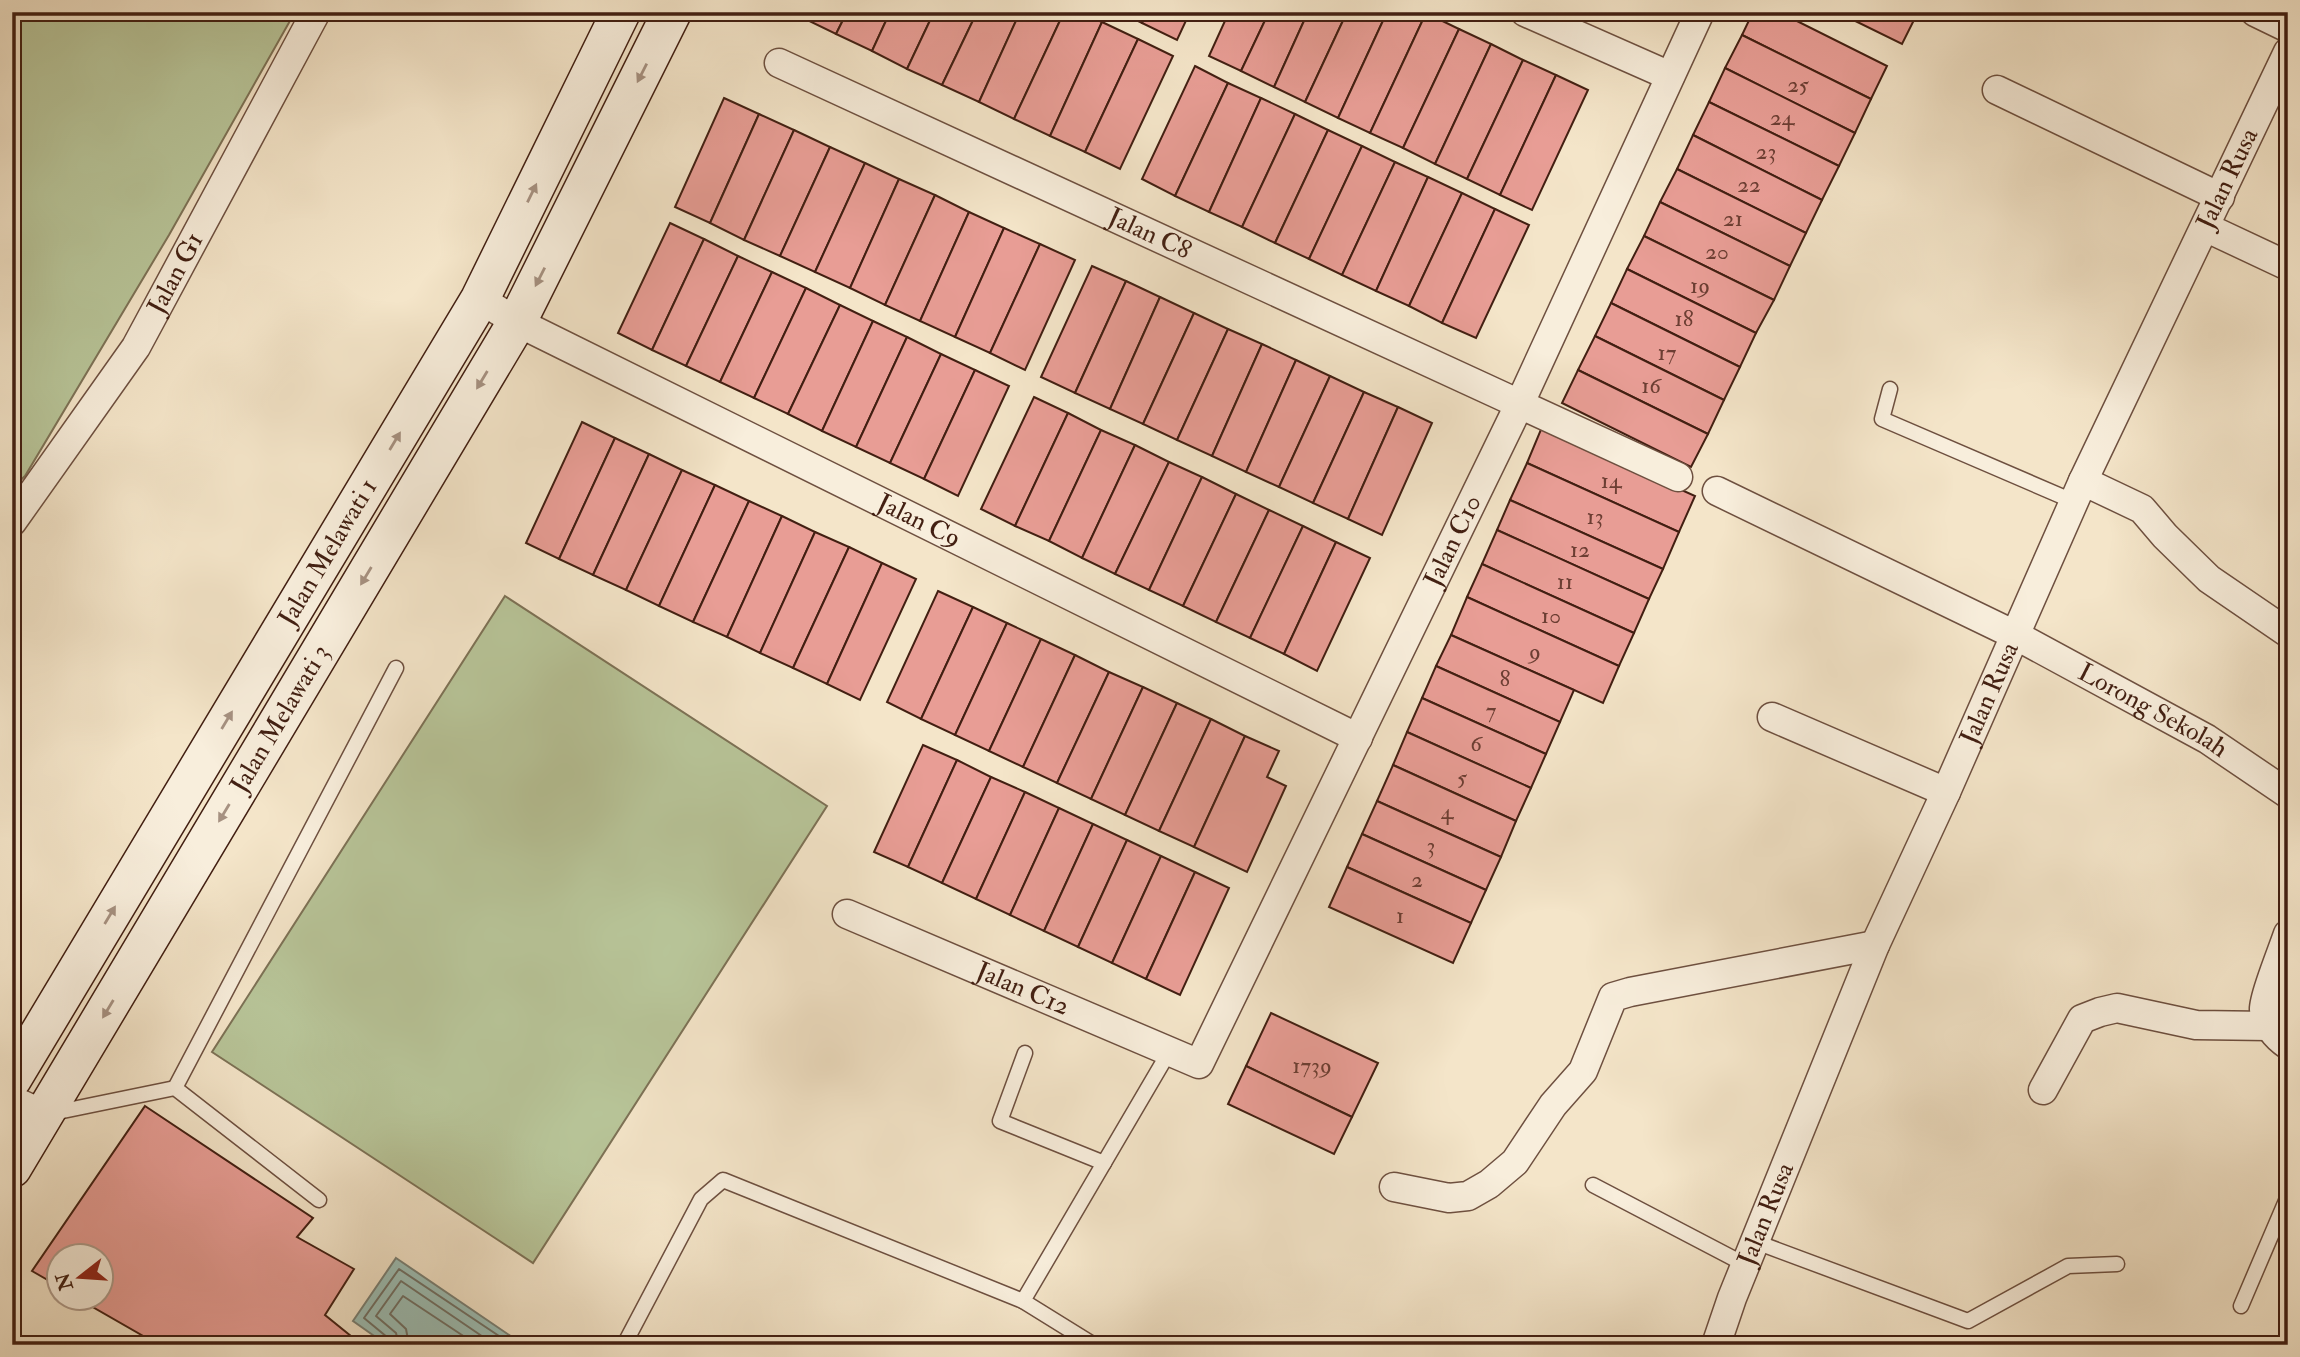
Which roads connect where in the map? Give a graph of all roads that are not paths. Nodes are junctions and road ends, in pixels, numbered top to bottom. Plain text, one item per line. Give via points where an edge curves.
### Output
1 (316, 12) edge
2 (621, 12) edge
3 (672, 12) edge
4 (1525, 12) edge
5 (1700, 12) edge
6 (2255, 12) edge
7 (2288, 28) edge
8 (2288, 52) edge
9 (779, 63) dead end
10 (1670, 76) junction
11 (1997, 90) dead end
12 (2220, 197) junction
13 (2205, 227) junction
14 (2288, 265) edge
15 (480, 299) junction
16 (517, 322) junction
17 (1890, 389) dead end
18 (1520, 402) junction
19 (1678, 477) dead end
20 (1717, 491) dead end
21 (2079, 491) junction
22 (12, 522) edge
23 (2288, 633) edge
24 (2015, 635) junction
25 (396, 668) dead end
26 (1772, 717) dead end
27 (1358, 738) junction
28 (1946, 792) junction
29 (2288, 794) edge
30 (847, 914) dead end
31 (2288, 934) edge
32 (1875, 945) junction
33 (2278, 1035) edge
34 (1169, 1052) junction
35 (1025, 1053) dead end
36 (1199, 1064) joint
37 (12, 1079) edge
38 (175, 1088) junction
39 (2043, 1090) dead end
40 (29, 1107) edge
41 (1104, 1163) junction
42 (12, 1168) edge
43 (1593, 1185) dead end
44 (1394, 1187) dead end
45 (2288, 1196) edge
46 (319, 1200) dead end
47 (1751, 1253) junction
48 (2117, 1264) dead end
49 (1023, 1301) junction
50 (2241, 1306) dead end
51 (624, 1345) edge
52 (1094, 1345) edge
53 (1716, 1345) edge

1 - 22 street, Jalan G1 via 136,347
15 -> 2 street, Jalan Melawati 1
3 -> 16 street
4 - 10 street
5 - 10 street, Jalan C10
6 - 7 street
8 - 12 street, Jalan Rusa
9 - 18 street, Jalan C8
10 - 18 street, Jalan C10
11 - 12 street
12 - 13 street, Jalan Rusa
13 - 14 street
13 - 21 street, Jalan Rusa
15 - 16 street, Jalan C9
37 -> 15 street, Jalan Melawati 1
16 - 27 street, Jalan C9
16 -> 40 street, Jalan Melawati 3
17 - 21 lane via 1882,419
18 - 19 street, Jalan C8
18 - 27 street, Jalan C10
20 - 24 street, Lorong Sekolah
21 - 23 street via 2142,509 2209,579
21 - 24 street, Jalan Rusa
24 - 28 street, Jalan Rusa
24 - 29 street, Lorong Sekolah via 2207,739
25 - 38 lane
26 - 28 street
27 - 36 street, Jalan C10
28 - 32 street, Jalan Rusa
30 - 34 street, Jalan C12
31 - 33 street via 2264,1008
32 - 44 street via 1613,997 1583,1071 1553,1105 1515,1162 1468,1196 1449,1198
32 - 47 street, Jalan Rusa
33 - 39 street via 2196,1025 2117,1008 2082,1019
34 - 36 street, Jalan C12
34 - 41 lane
35 - 41 lane via 1000,1121
38 - 40 lane
38 - 46 lane
40 - 42 street
41 - 49 lane
43 - 47 lane
45 - 50 lane
47 - 48 lane via 1968,1321 2068,1266
47 - 53 street, Jalan Rusa
49 - 51 lane via 723,1180 701,1199
49 - 52 lane

